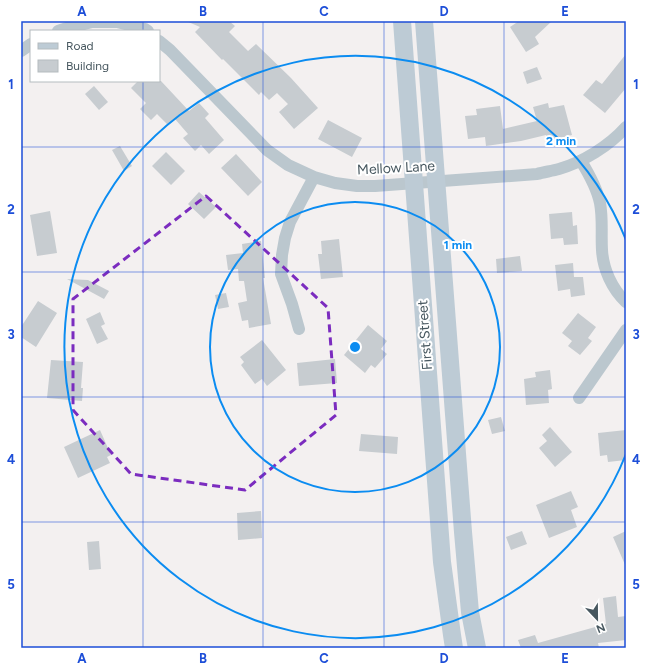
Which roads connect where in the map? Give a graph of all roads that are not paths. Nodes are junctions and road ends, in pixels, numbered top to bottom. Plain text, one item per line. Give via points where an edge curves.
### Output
1 (402, 21) edge
2 (424, 21) edge
3 (61, 30) edge
4 (146, 30) edge
5 (160, 42) edge
6 (30, 45) edge
7 (21, 50) edge
8 (626, 127) edge
9 (581, 161) junction
10 (314, 177) junction
11 (436, 181) junction
12 (414, 183) junction
13 (626, 302) edge
14 (299, 329) dead end
15 (626, 330) edge
16 (579, 398) dead end
17 (454, 648) edge
18 (477, 648) edge

1 - 12 main road, First Street
2 - 11 main road, First Street
3 - 4 street via 92,22 117,22
5 - 10 street, Mellow Lane via 267,150 288,165
6 - 7 street
8 - 9 street, Mellow Lane
9 - 11 street, Mellow Lane via 537,174
9 - 13 street via 600,202 602,251 606,272
10 - 12 street, Mellow Lane via 356,186
10 - 14 street via 290,222 284,238 282,255 282,274
11 - 12 street, Mellow Lane
11 - 18 main road, First Street via 462,525 470,612
12 - 17 main road, First Street via 442,562
15 - 16 street

